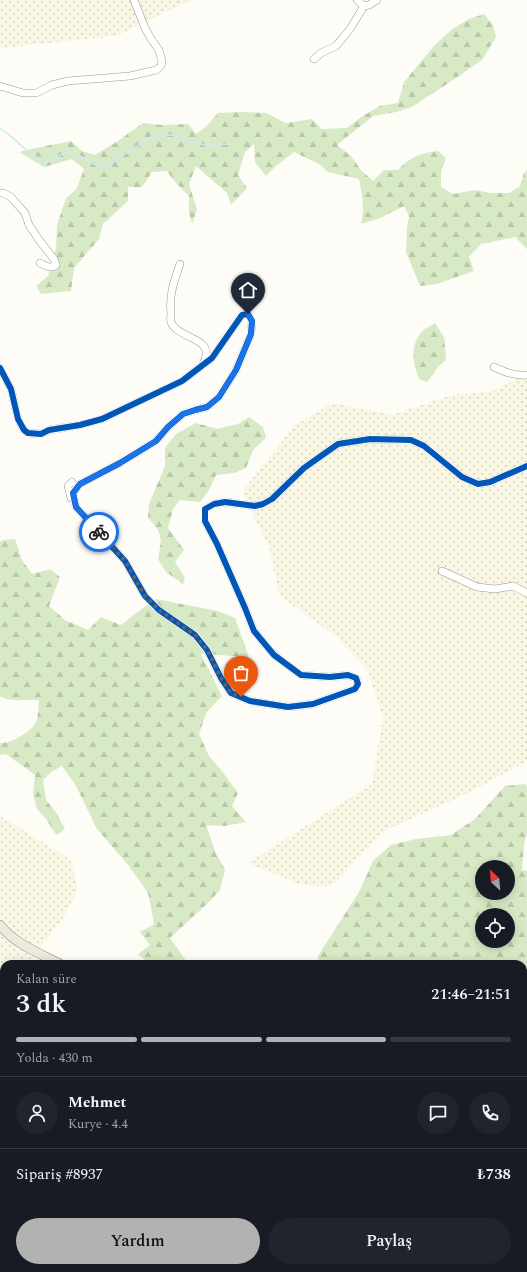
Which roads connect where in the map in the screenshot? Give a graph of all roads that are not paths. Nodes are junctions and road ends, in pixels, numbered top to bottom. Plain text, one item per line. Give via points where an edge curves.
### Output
1 (134, 0) edge
2 (357, 0) edge
3 (377, 0) edge
4 (364, 6) junction
5 (314, 59) dead end
6 (0, 86) edge
7 (0, 193) edge
8 (40, 263) dead end
9 (180, 264) dead end
10 (202, 366) junction
11 (494, 367) dead end
12 (0, 368) edge
13 (527, 375) edge
14 (527, 466) edge
15 (72, 482) dead end
16 (76, 507) junction
17 (442, 571) dead end
18 (527, 593) edge
19 (0, 925) edge
20 (0, 932) edge
21 (20, 944) junction
22 (52, 960) edge

1 - 6 street via 145,28 159,50 162,61 156,70 130,76 68,81 36,93 23,93
2 - 4 street
3 - 4 street
4 - 5 street via 336,46
7 - 8 street via 11,197 25,213 29,225 56,265 52,268
9 - 10 street via 172,286 171,322 174,327 204,347 206,358
10 - 12 street via 182,381 102,419 41,434 28,433 24,430 18,419 11,389
10 - 16 street via 212,358 242,315 248,314 252,321 251,334 236,370 219,397 207,407 183,414 156,441 143,450 80,484 73,494
11 - 13 street via 510,374
14 - 16 street via 490,482 478,484 462,477 424,446 411,440 370,439 338,444 304,468 272,499 263,504 255,506 225,502 205,509 205,521 254,630 274,655 301,675 348,675 356,678 358,684 355,689 313,704 288,707 250,701 231,693 207,650 195,635 159,610 145,596 125,561
15 - 16 street via 68,486
17 - 18 street via 477,586 495,589 513,586
19 - 21 main road
20 - 21 street
21 - 22 main road

